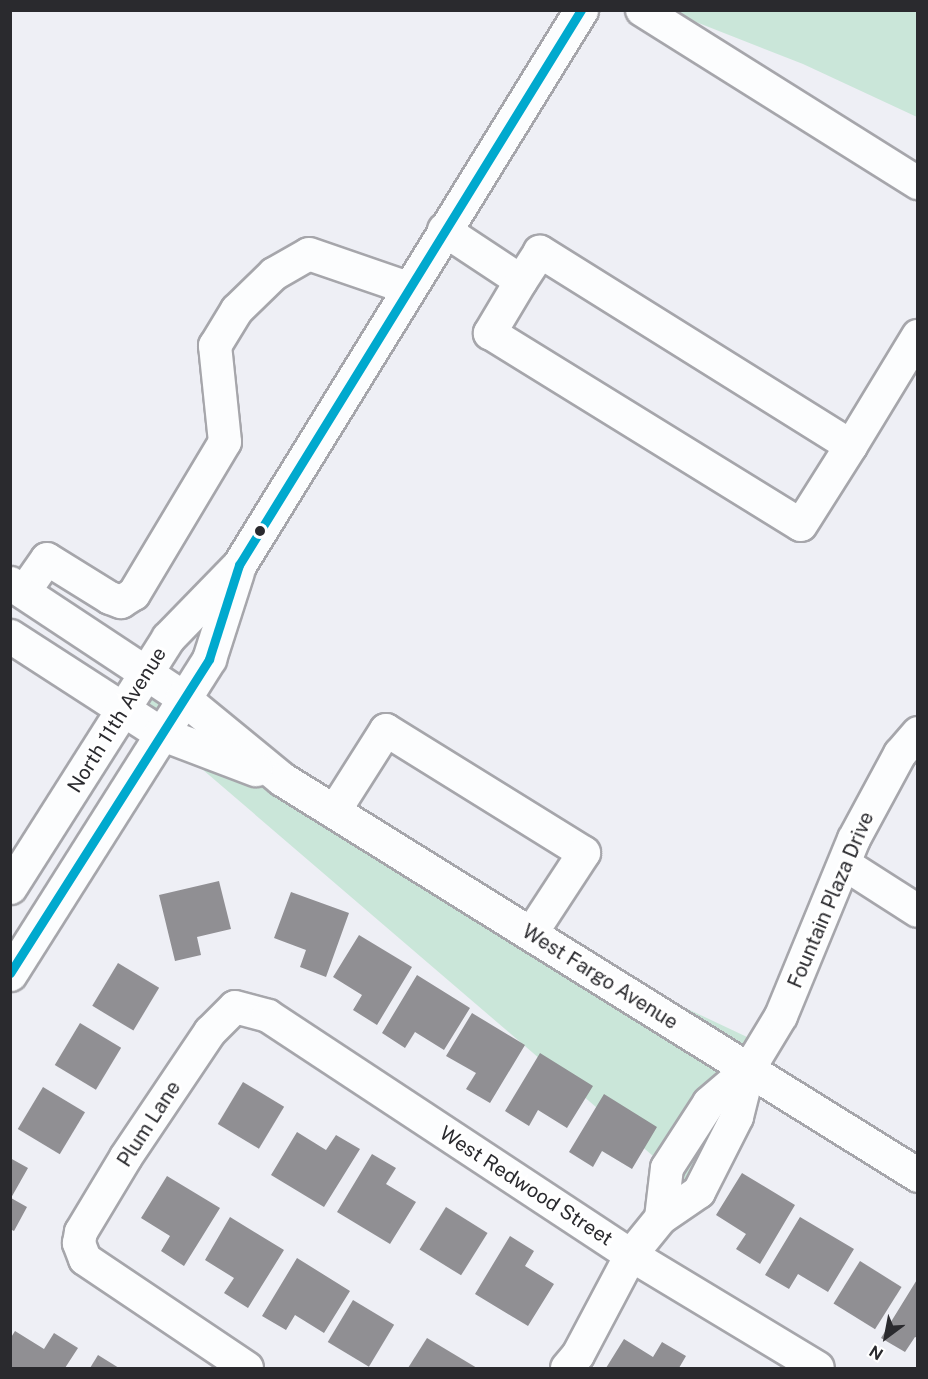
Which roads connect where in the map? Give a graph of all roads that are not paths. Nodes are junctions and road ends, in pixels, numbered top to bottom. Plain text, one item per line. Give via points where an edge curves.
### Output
1 (581, 10) edge
2 (642, 10) edge
3 (918, 183) edge
4 (444, 230) junction
5 (521, 280) junction
6 (408, 288) junction
7 (918, 336) edge
8 (850, 446) junction
9 (239, 565) junction
10 (17, 588) edge
11 (10, 636) edge
12 (148, 674) junction
13 (182, 697) junction
14 (124, 709) junction
15 (160, 733) junction
16 (918, 733) edge
17 (282, 779) junction
18 (334, 812) junction
19 (846, 865) junction
20 (10, 887) edge
21 (918, 911) edge
22 (531, 934) junction
23 (10, 974) edge
24 (235, 1007) joint
25 (749, 1069) junction
26 (918, 1175) edge
27 (631, 1256) junction
28 (247, 1368) edge
29 (567, 1368) edge
30 (818, 1368) edge

1 - 4 main road, North 11th Avenue
2 - 3 street
4 - 5 street
4 - 6 main road, North 11th Avenue
5 - 8 street via 540,252
5 - 8 street via 490,333 801,525
6 - 9 main road, North 11th Avenue
6 - 10 street via 309,254 274,274 237,310 215,346 225,442 134,594 121,602 110,598 47,559
7 - 8 street
9 - 12 main road, North 11th Avenue via 168,638
9 - 13 main road, North 11th Avenue via 209,659
10 - 12 main road, West Fargo Avenue
11 - 14 main road, West Fargo Avenue
12 - 13 main road, West Fargo Avenue
12 - 14 main road, North 11th Avenue
13 - 15 main road, North 11th Avenue
13 - 17 main road, West Fargo Avenue
14 - 15 main road, West Fargo Avenue
14 - 20 main road, North 11th Avenue
15 - 17 main road, West Fargo Avenue
15 - 23 main road, North 11th Avenue
16 - 19 street, Fountain Plaza Drive via 900,754 859,830
17 - 18 main road, West Fargo Avenue
18 - 22 main road, West Fargo Avenue
18 - 22 street via 386,730 584,853
19 - 21 street
19 - 25 street, Fountain Plaza Drive via 781,1016
22 - 25 main road, West Fargo Avenue
24 - 27 street, West Redwood Street via 268,1016
24 - 28 street, Plum Lane via 210,1032 126,1157 81,1232 80,1250 85,1259 118,1284
25 - 26 main road, West Fargo Avenue
25 - 27 street, Fountain Plaza Drive via 709,1103 667,1168 662,1218
27 - 29 street, Fountain Plaza Drive via 578,1355
27 - 30 street, West Redwood Street

